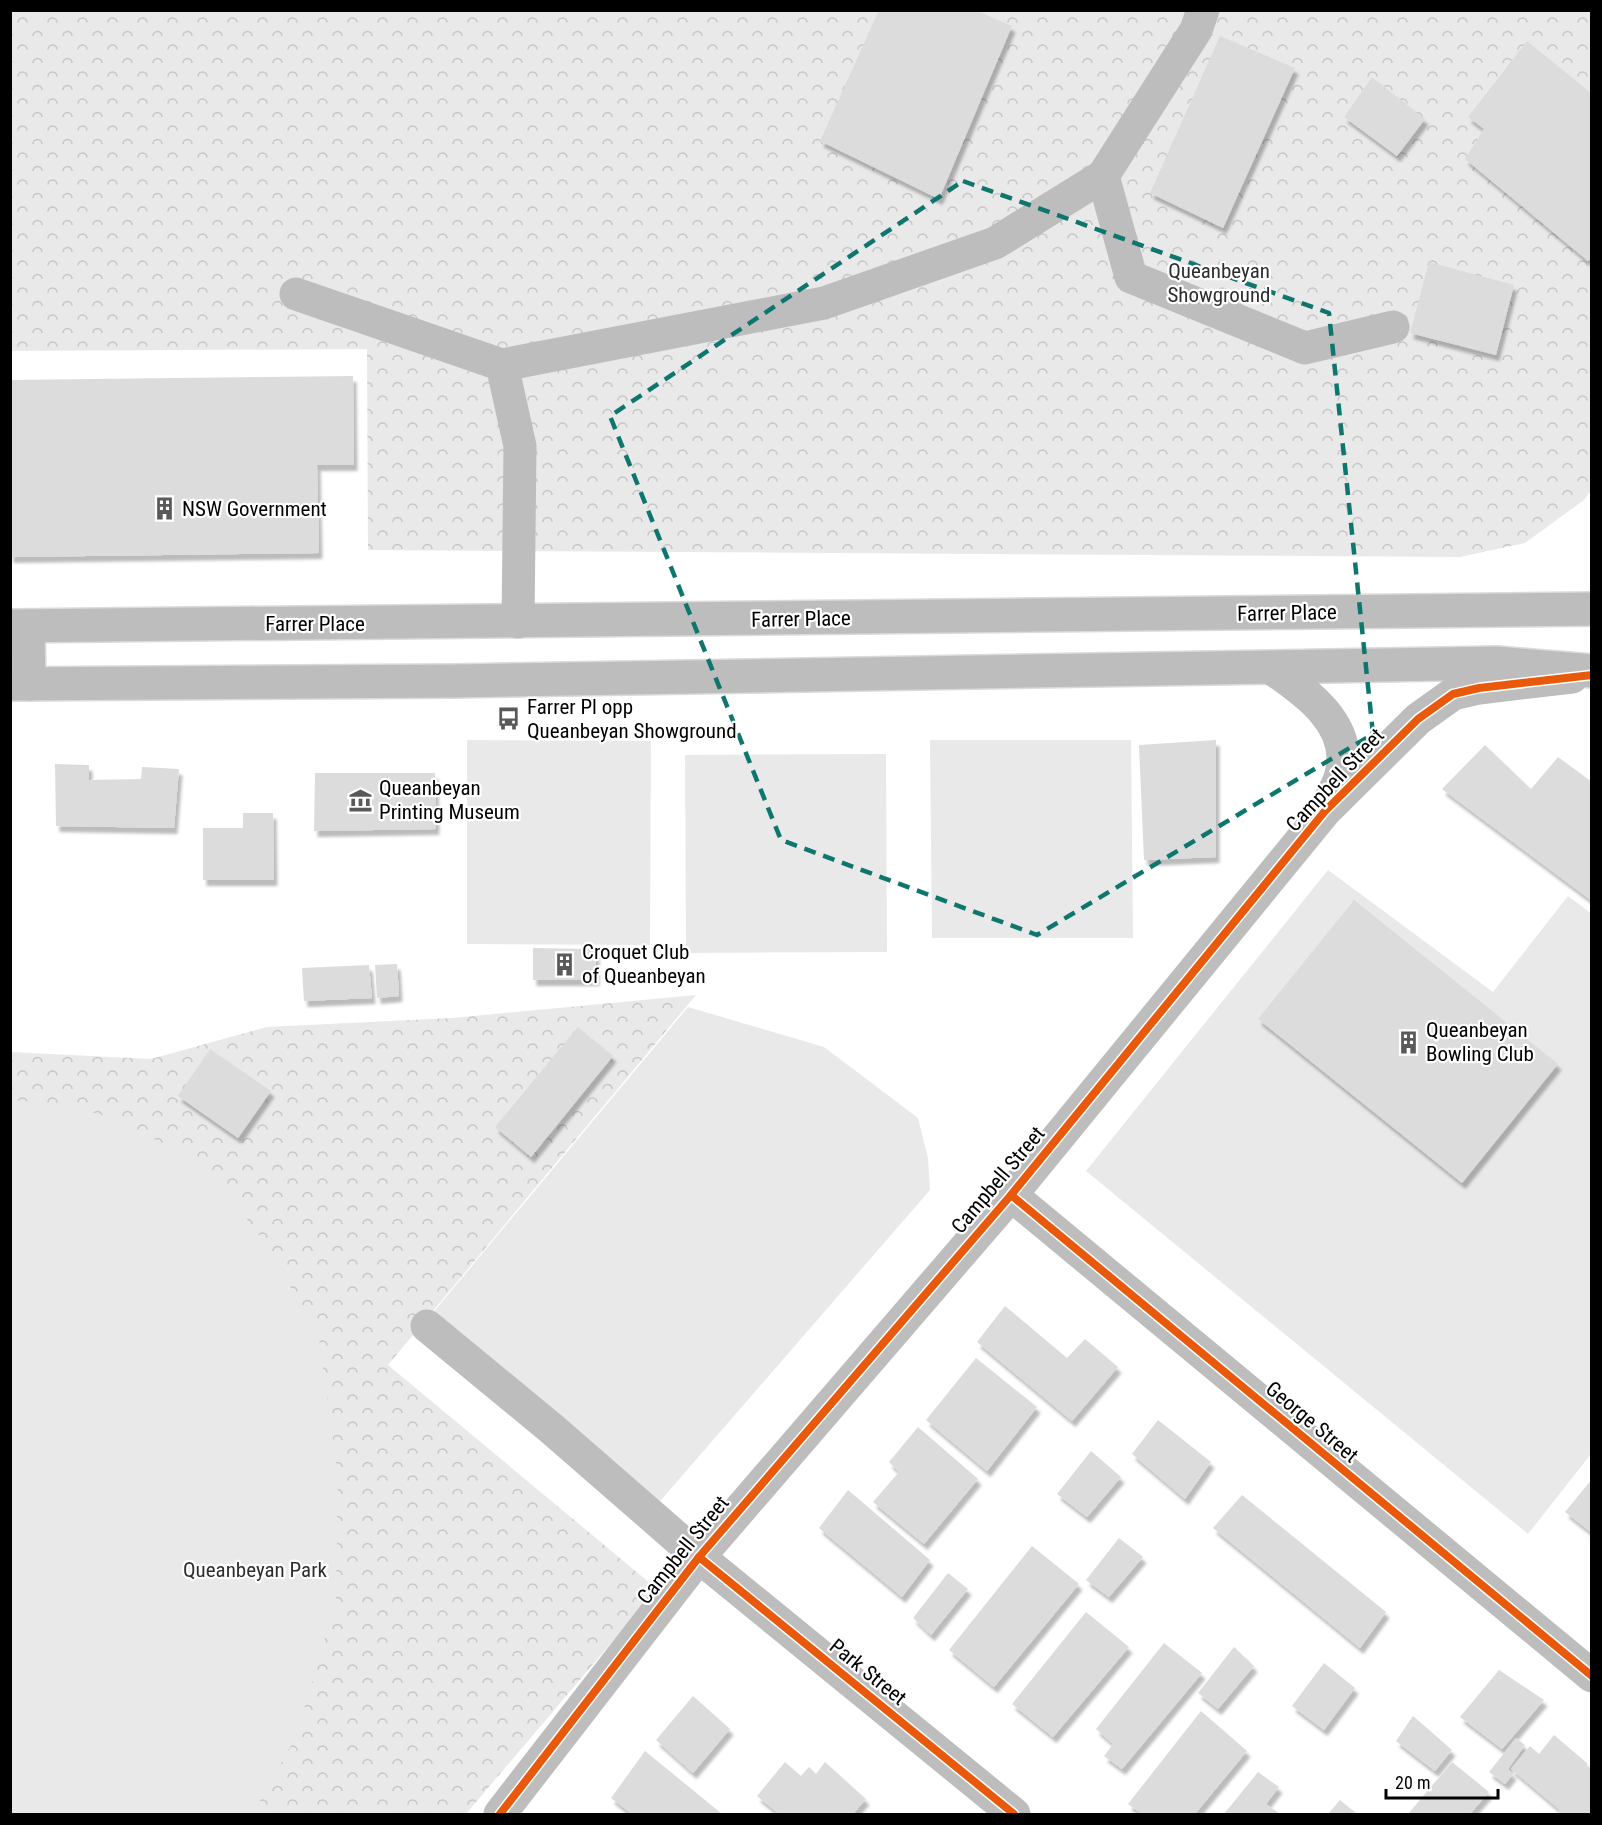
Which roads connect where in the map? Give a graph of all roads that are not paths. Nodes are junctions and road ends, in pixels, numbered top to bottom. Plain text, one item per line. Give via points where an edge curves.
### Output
1 (1203, 10) edge
2 (1103, 176) junction
3 (296, 294) dead end
4 (1393, 327) dead end
5 (502, 365) junction
6 (1592, 609) edge
7 (518, 622) junction
8 (19, 626) edge
9 (1271, 668) junction
10 (1592, 673) edge
11 (20, 684) edge
12 (1325, 811) junction
13 (1011, 1196) junction
14 (427, 1326) dead end
15 (699, 1557) junction
16 (1592, 1676) edge
17 (500, 1815) edge
18 (1014, 1815) edge

1 - 2 main road via 1196,30
2 - 4 main road via 1131,277 1305,348
2 - 5 main road via 995,243 824,303
3 - 5 main road
5 - 7 main road via 520,446
6 - 7 main road, Farrer Place
7 - 8 main road, Farrer Place
8 - 11 main road
9 - 10 main road via 1497,663
9 - 11 main road
9 - 12 main road, Campbell Street via 1316,701 1331,719 1339,739 1342,773
10 - 12 main road, Campbell Street via 1453,694 1418,719
12 - 13 main road, Campbell Street
13 - 15 main road, Campbell Street
13 - 16 main road, George Street
14 - 15 main road, Park Street
15 - 17 main road, Campbell Street
15 - 18 main road, Park Street

